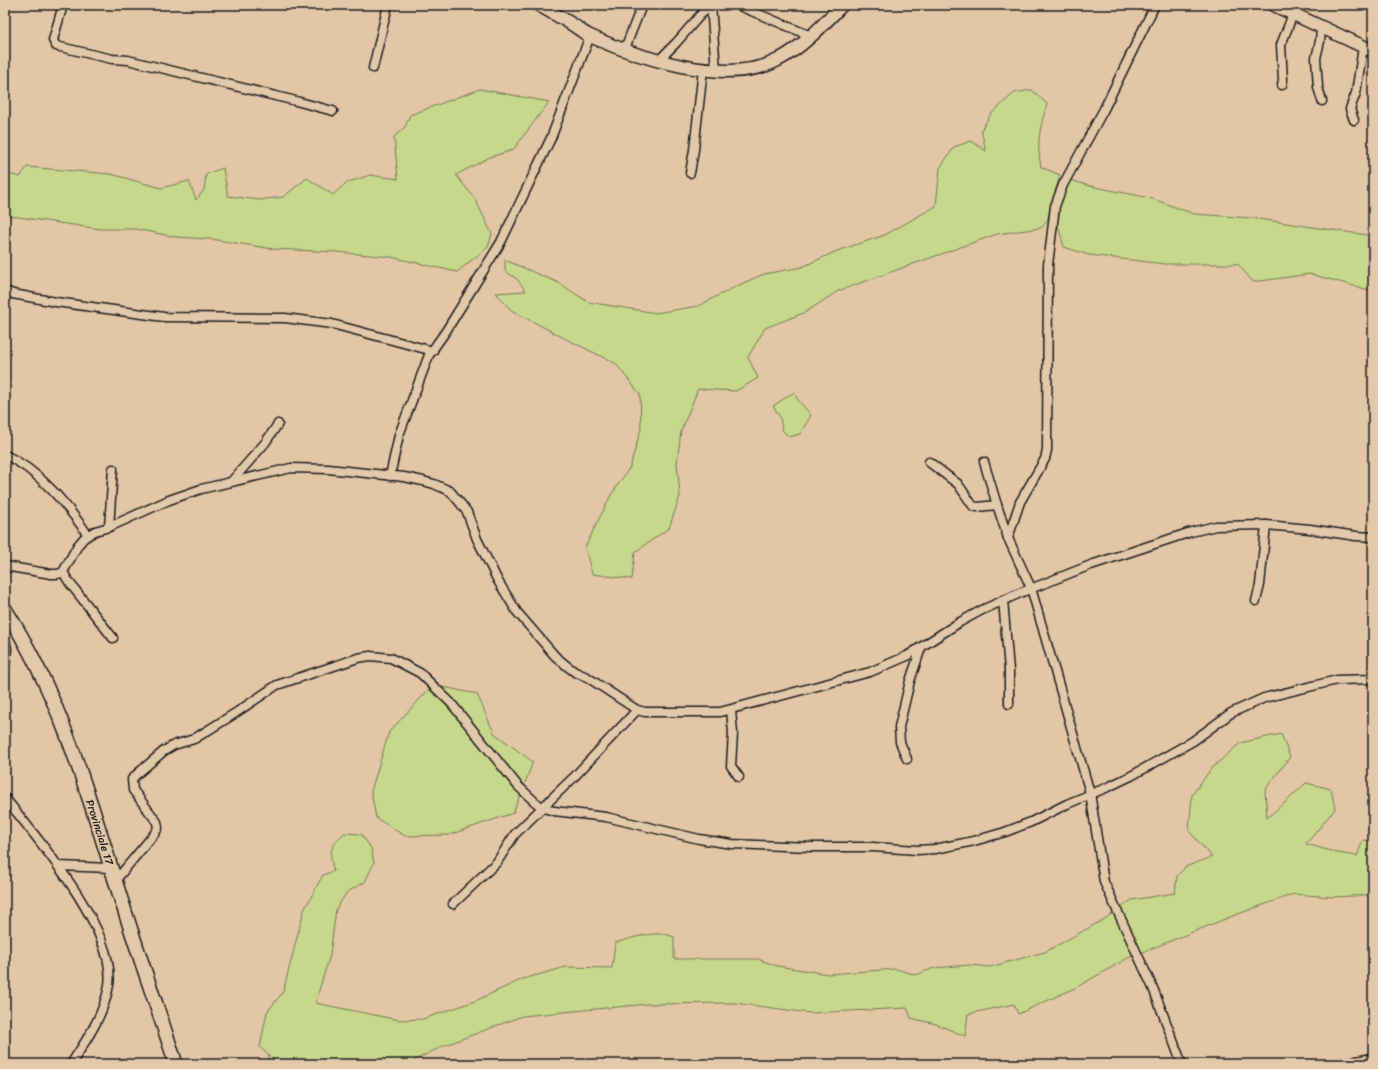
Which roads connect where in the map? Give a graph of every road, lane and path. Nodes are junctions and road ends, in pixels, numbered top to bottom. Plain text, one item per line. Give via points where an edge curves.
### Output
1 (64, 5) edge
2 (388, 5) edge
3 (539, 5) edge
4 (642, 5) edge
5 (710, 5) edge
6 (737, 5) edge
7 (842, 5) edge
8 (1156, 5) edge
9 (1274, 5) edge
10 (1293, 14) junction
11 (1321, 28) junction
12 (590, 36) junction
13 (810, 36) junction
14 (1368, 49) edge
15 (624, 51) junction
16 (659, 60) junction
17 (373, 68) dead end
18 (704, 69) junction
19 (716, 70) junction
20 (1282, 85) dead end
21 (1322, 100) dead end
22 (333, 111) dead end
23 (1354, 120) dead end
24 (690, 173) dead end
25 (5, 291) edge
26 (433, 351) junction
27 (278, 424) dead end
28 (5, 455) edge
29 (929, 462) dead end
30 (984, 462) dead end
31 (113, 469) dead end
32 (390, 476) junction
33 (231, 483) junction
34 (997, 506) junction
35 (1266, 525) junction
36 (109, 526) junction
37 (88, 535) junction
38 (1373, 537) edge
39 (1008, 538) junction
40 (5, 566) edge
41 (63, 572) junction
42 (1031, 588) junction
43 (1003, 600) junction
44 (1256, 601) dead end
45 (5, 608) edge
46 (113, 638) dead end
47 (5, 639) edge
48 (921, 648) junction
49 (5, 666) edge
50 (1373, 679) edge
51 (1009, 704) dead end
52 (637, 710) junction
53 (731, 710) junction
54 (907, 759) dead end
55 (739, 777) dead end
56 (1090, 793) junction
57 (5, 798) edge
58 (543, 808) junction
59 (58, 866) junction
60 (113, 875) junction
61 (453, 904) dead end
62 (1373, 1058) edge
63 (71, 1064) edge
64 (176, 1064) edge
65 (1182, 1064) edge
66 (1338, 1064) edge

1 - 22 street via 53,40 56,46 112,59 128,60
2 - 17 street
3 - 12 street
4 - 15 street
5 - 16 street
5 - 19 street
6 - 13 street
7 - 13 street
8 - 39 street via 1063,185 1055,206 1048,265 1047,450 1042,465 1020,502
9 - 10 street
10 - 11 street
10 - 20 street via 1281,45
11 - 14 street
11 - 21 street via 1316,58 1318,88
12 - 15 street
12 - 26 street via 551,138 501,242
13 - 19 street via 777,61 752,69
14 - 23 street via 1350,110
15 - 16 street
16 - 18 street
18 - 19 street
18 - 24 street
25 - 26 street via 56,302 164,317 285,318 332,324
26 - 32 street via 399,435
27 - 33 street
28 - 37 street via 38,477 72,512
29 - 34 street via 958,484 973,506
30 - 34 street
31 - 36 street
32 - 33 street via 291,468
32 - 52 street via 434,484 450,491 467,512 498,581 517,612 555,656 567,666
33 - 36 street via 201,489 169,500
34 - 39 street
35 - 38 street
35 - 42 street via 1216,526 1191,532 1127,552
35 - 44 street
36 - 37 street
37 - 41 street via 78,545
39 - 42 street
40 - 41 street via 51,574
41 - 46 street
42 - 43 street
42 - 56 street
43 - 48 street via 960,622
43 - 51 street
45 - 60 main road, Provinciale 17 via 51,696 76,758
47 - 49 street
48 - 53 street via 870,672
48 - 54 street via 899,728 900,742
50 - 56 street via 1337,680 1264,698 1232,713 1193,741 1131,776
52 - 53 street
52 - 58 street
53 - 55 street via 731,766
56 - 58 street via 1005,832 935,849 917,850 732,844 699,840 606,817
56 - 65 street via 1104,882 1154,988
57 - 59 street
58 - 60 street via 518,786 451,703 420,673 390,658 370,656 277,685 194,739 164,751 136,774 132,779 133,790 157,822 158,828
58 - 61 street via 515,834 497,862
59 - 60 street
59 - 63 street via 93,923 107,956 110,975 100,1016
60 - 64 main road, Provinciale 17
62 - 66 street

